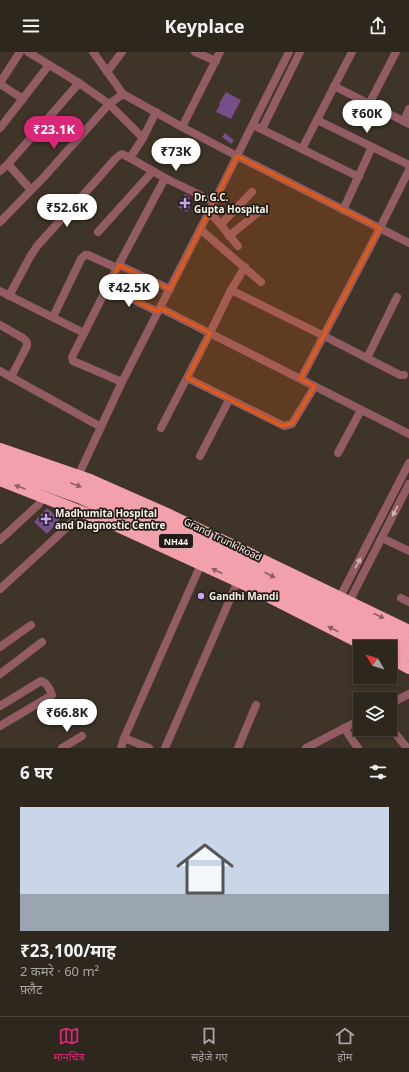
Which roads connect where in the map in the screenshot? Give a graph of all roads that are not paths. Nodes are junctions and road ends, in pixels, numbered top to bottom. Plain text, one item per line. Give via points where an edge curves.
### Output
1 (20, 52) edge
2 (28, 52) edge
3 (93, 52) edge
4 (122, 52) edge
5 (195, 52) edge
6 (220, 52) edge
7 (289, 52) edge
8 (300, 52) edge
9 (352, 52) edge
10 (396, 52) edge
11 (38, 54) edge
12 (216, 62) junction
13 (50, 65) junction
14 (107, 72) junction
15 (0, 83) edge
16 (79, 83) junction
17 (334, 86) junction
18 (123, 94) junction
19 (23, 99) junction
20 (109, 104) junction
21 (369, 104) junction
22 (409, 110) edge
23 (156, 112) junction
24 (317, 120) junction
25 (406, 122) edge
26 (253, 125) junction
27 (182, 127) junction
28 (0, 128) edge
29 (262, 129) junction
30 (143, 138) junction
31 (372, 147) junction
32 (302, 149) junction
33 (237, 156) junction
34 (130, 158) junction
35 (409, 165) edge
36 (3, 167) edge
37 (409, 170) edge
38 (153, 171) junction
39 (359, 177) junction
40 (165, 178) junction
41 (31, 190) junction
42 (252, 192) dead end
43 (214, 202) junction
44 (261, 210) dead end
45 (343, 210) junction
46 (209, 212) junction
47 (0, 222) edge
48 (221, 224) junction
49 (380, 228) junction
50 (200, 229) junction
51 (98, 232) dead end
52 (229, 236) junction
53 (409, 243) edge
54 (238, 246) dead end
55 (118, 267) junction
56 (245, 267) junction
57 (261, 282) dead end
58 (108, 287) junction
59 (170, 289) junction
60 (231, 290) junction
61 (0, 291) edge
62 (9, 296) junction
63 (397, 298) dead end
64 (159, 310) junction
65 (53, 317) junction
66 (0, 325) edge
67 (84, 333) junction
68 (210, 333) junction
69 (324, 336) junction
70 (367, 358) junction
71 (0, 371) edge
72 (404, 375) dead end
73 (11, 377) junction
74 (187, 378) junction
75 (301, 379) junction
76 (122, 382) junction
77 (314, 386) junction
78 (229, 400) junction
79 (361, 410) junction
80 (101, 427) junction
81 (161, 428) dead end
82 (409, 434) edge
83 (0, 449) edge
84 (338, 453) dead end
85 (200, 456) dead end
86 (0, 458) edge
87 (409, 463) edge
88 (0, 469) edge
89 (78, 476) junction
90 (0, 480) edge
91 (409, 484) edge
92 (124, 495) junction
93 (43, 496) junction
94 (83, 512) junction
95 (113, 524) junction
96 (382, 538) junction
97 (0, 540) edge
98 (409, 552) edge
99 (201, 564) junction
100 (238, 581) junction
101 (0, 589) edge
102 (401, 598) dead end
103 (344, 599) junction
104 (409, 602) edge
105 (350, 620) junction
106 (31, 624) dead end
107 (409, 631) edge
108 (354, 640) edge
109 (42, 642) dead end
110 (409, 644) edge
111 (0, 648) edge
112 (409, 655) edge
113 (397, 662) edge
114 (409, 668) edge
115 (0, 674) edge
116 (409, 694) edge
117 (397, 700) edge
118 (256, 705) dead end
119 (0, 706) edge
120 (353, 724) edge
121 (0, 726) edge
122 (344, 728) junction
123 (82, 736) dead end
124 (397, 736) edge
125 (124, 738) junction
126 (310, 747) edge
127 (62, 748) edge
128 (121, 748) edge
129 (149, 748) edge
130 (165, 748) edge
131 (238, 748) edge
132 (358, 748) edge
133 (407, 748) edge

1 - 15 street
2 - 11 street
3 - 14 street
4 - 14 street
5 - 12 street
6 - 12 street
7 - 26 street
8 - 29 street
9 - 17 street
10 - 21 street
11 - 13 street
12 - 27 street
13 - 16 street
13 - 19 street
14 - 18 street
15 - 19 street
16 - 20 street
16 - 36 street
17 - 21 street
17 - 24 street
18 - 20 street
18 - 23 street
19 - 28 street
20 - 30 street
20 - 41 street
21 - 25 street
22 - 25 street
23 - 27 street
23 - 30 street
24 - 31 street
24 - 32 street
26 - 29 street
26 - 33 street
27 - 33 street
29 - 32 street
30 - 34 street
31 - 35 street
31 - 39 street
32 - 39 street
33 - 43 street
33 - 45 street
34 - 38 street
34 - 62 street via 122,154 117,157 38,245
36 - 41 street
37 - 49 street
38 - 40 street
38 - 51 street
39 - 45 street
40 - 43 street
40 - 55 street
41 - 47 street
42 - 48 street
43 - 46 street
44 - 52 street
45 - 49 street
46 - 48 street
46 - 50 street
48 - 52 street
49 - 53 street
49 - 69 street
50 - 56 street
50 - 59 street
52 - 54 street
55 - 58 street
55 - 59 street
55 - 65 street via 85,255
56 - 57 street
56 - 60 street
58 - 64 street
58 - 67 street
59 - 64 street
60 - 68 street
60 - 69 street
61 - 62 street
62 - 65 street
63 - 70 street
64 - 68 street
64 - 76 street
65 - 67 street
66 - 73 street via 27,342
67 - 76 street via 72,355 73,361
68 - 74 street
68 - 75 street
69 - 70 street
69 - 75 street
70 - 72 street
71 - 73 street
73 - 80 street
74 - 78 street
74 - 81 street
75 - 77 street
76 - 80 street
77 - 78 street via 292,424 284,426
77 - 79 street
78 - 85 street
79 - 82 street
79 - 84 street
80 - 89 street
83 - 89 highway
86 -> 105 highway, Grand Trunk Road / NH44 via 89,490 219,549
103 -> 87 street
88 - 105 highway, Grand Trunk Road / NH44 via 78,497
89 - 92 highway
93 -> 90 highway
91 -> 96 street
92 - 95 highway
92 - 103 highway
93 - 94 highway
93 - 97 street via 39,504
94 - 95 highway
94 - 101 street
95 - 99 highway
96 - 98 street
96 - 103 street
100 -> 99 highway
99 - 125 street
108 -> 100 highway
100 - 130 street
102 - 104 street
103 -> 107 highway
105 - 110 highway, Grand Trunk Road / NH44
105 - 112 highway, Grand Trunk Road / NH44
106 - 111 street
109 - 115 street
113 - 114 highway
116 - 117 street
118 - 131 street
119 - 121 street via 41,681 46,684 52,695
120 - 122 street
122 - 126 street
122 - 132 street
123 - 127 street
124 - 133 street
125 - 128 street
125 - 129 street

